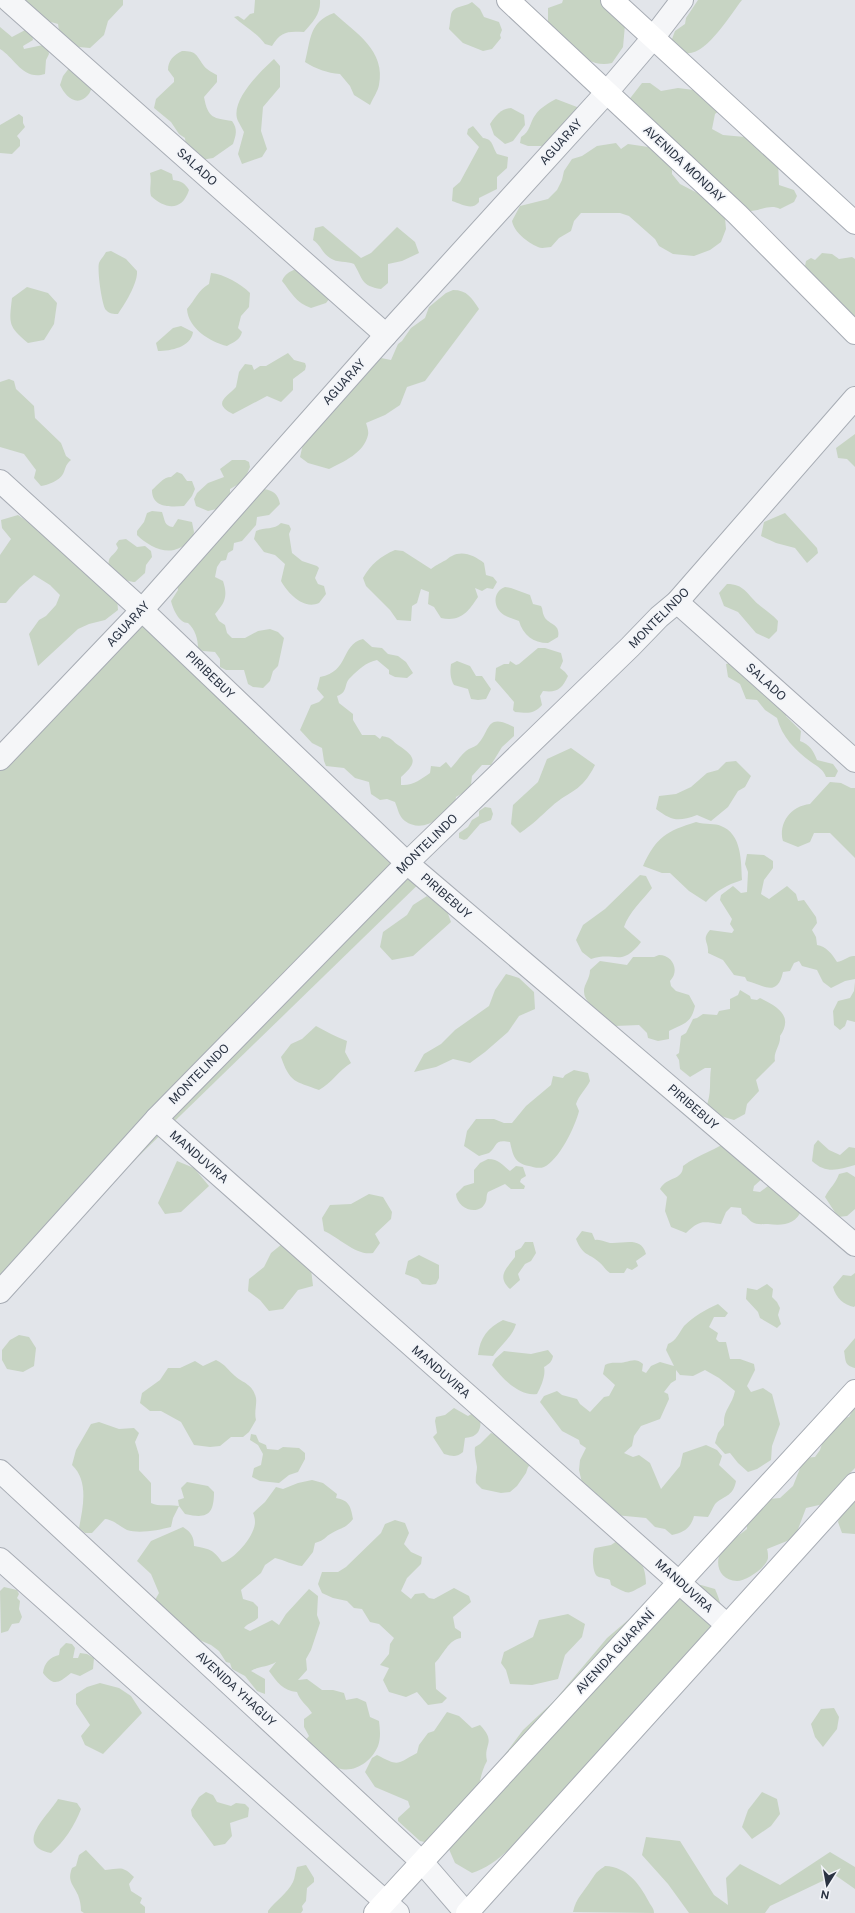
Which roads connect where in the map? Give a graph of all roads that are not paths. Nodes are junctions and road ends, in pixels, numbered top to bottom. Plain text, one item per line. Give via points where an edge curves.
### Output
1 (8, 0) edge
2 (508, 0) edge
3 (612, 0) edge
4 (682, 0) edge
5 (653, 38) junction
6 (606, 92) junction
7 (855, 224) edge
8 (855, 333) edge
9 (386, 335) junction
10 (855, 398) edge
11 (0, 481) edge
12 (677, 602) junction
13 (142, 610) junction
14 (0, 759) edge
15 (855, 761) edge
16 (407, 863) junction
17 (156, 1119) junction
18 (855, 1245) edge
19 (0, 1292) edge
20 (855, 1391) edge
21 (0, 1471) edge
22 (855, 1484) edge
23 (0, 1559) edge
24 (680, 1582) junction
25 (727, 1625) junction
26 (422, 1862) junction
27 (386, 1910) edge
28 (467, 1913) edge

1 - 9 street, SALADO
2 - 6 main road, AVENIDA MONDAY
3 - 5 main road
4 - 5 street, AGUARAY
5 - 6 street, AGUARAY
5 - 7 main road
6 - 8 main road, AVENIDA MONDAY via 737,214
6 - 9 street, AGUARAY
9 - 13 street, AGUARAY
10 - 12 street, MONTELINDO
11 - 13 street, PIRIBEBUY
12 - 15 street, SALADO
12 - 16 street, MONTELINDO via 658,617
13 - 14 street, AGUARAY
13 - 16 street, PIRIBEBUY
16 - 17 street, MONTELINDO
16 - 18 street, PIRIBEBUY
17 - 19 street, MONTELINDO
17 - 24 street, MANDUVIRA
20 - 24 main road, AVENIDA GUARANÍ
21 - 26 street, AVENIDA YHAGUY
22 - 25 main road
23 - 27 street
24 - 25 street, MANDUVIRA
24 - 26 main road, AVENIDA GUARANÍ
25 - 28 main road
26 - 27 main road, AVENIDA GUARANÍ
26 - 28 street, AVENIDA YHAGUY

